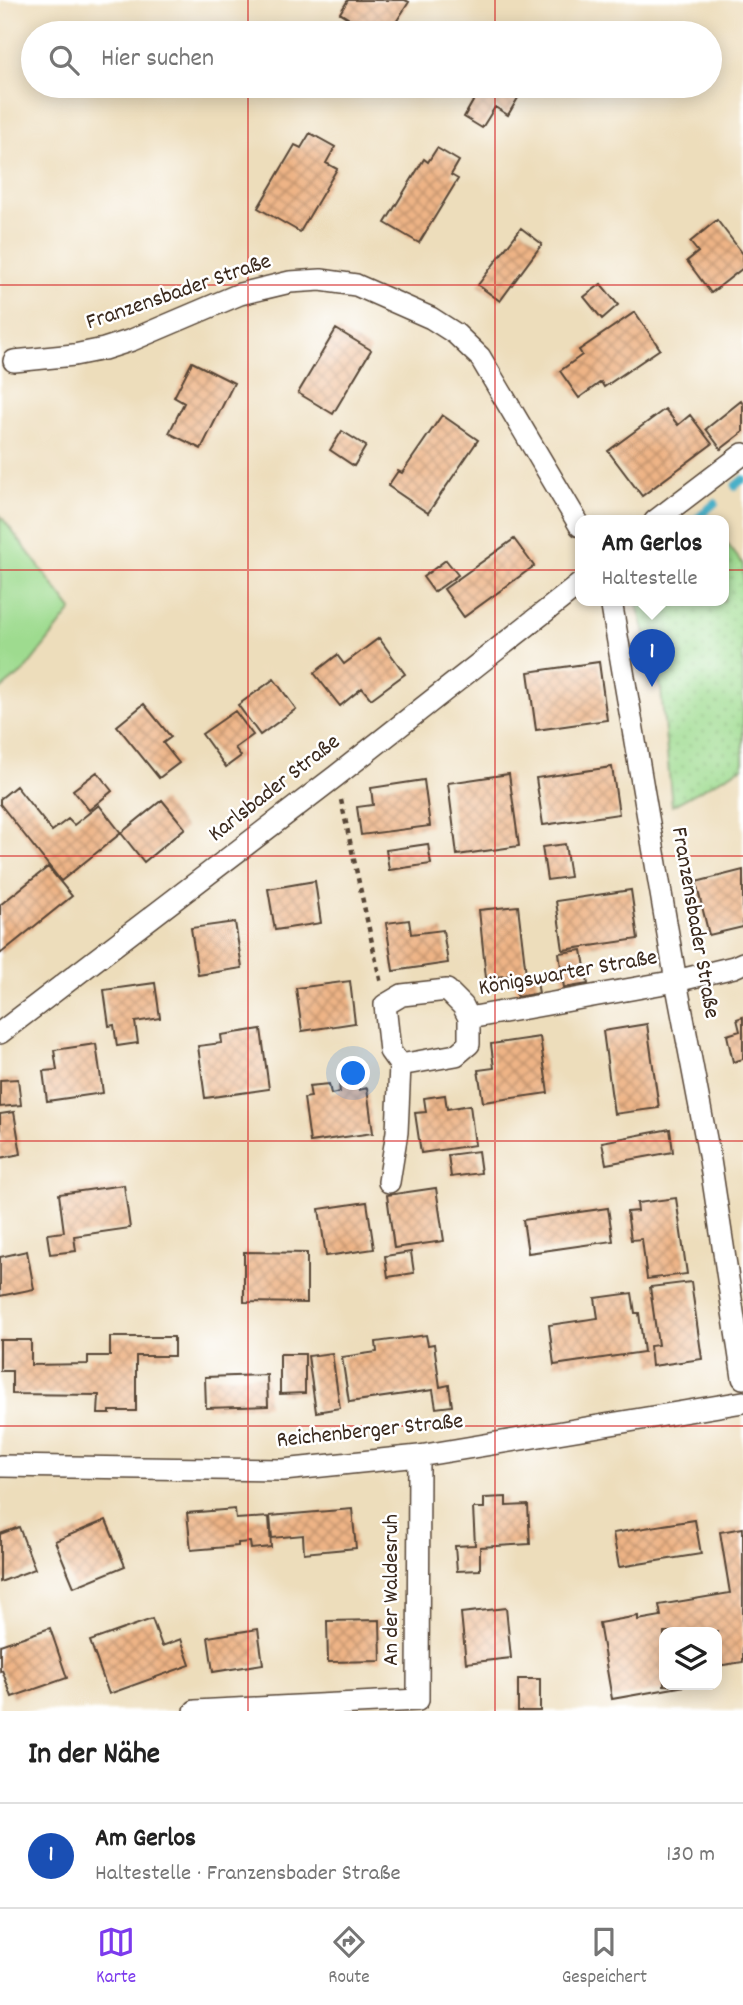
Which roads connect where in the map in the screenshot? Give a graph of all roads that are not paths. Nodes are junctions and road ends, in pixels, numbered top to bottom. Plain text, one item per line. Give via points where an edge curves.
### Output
1 (14, 361) dead end
2 (743, 454) edge
3 (663, 515) edge
4 (575, 518) edge
5 (575, 588) edge
6 (612, 606) edge
7 (743, 963) edge
8 (676, 981) junction
9 (469, 1018) junction
10 (0, 1033) edge
11 (400, 1065) junction
12 (389, 1182) dead end
13 (743, 1378) edge
14 (743, 1402) edge
15 (419, 1456) junction
16 (0, 1466) edge
17 (352, 1707) edge
18 (195, 1711) edge

1 - 4 street, Franzensbader Straße via 104,349 240,294 290,282 356,285 431,318 480,357
2 - 3 street
5 - 10 street, Karlsbader Straße
6 - 8 street, Franzensbader Straße
7 - 8 street, Königswarter Straße
8 - 9 street, Königswarter Straße
8 - 13 street, Franzensbader Straße via 710,1160
9 - 11 street, Königswarter Straße via 469,1044 456,1055
9 - 11 street, Königswarter Straße via 447,990 402,995 385,1005 390,1051
11 - 12 street
14 - 15 street, Reichenberger Straße
15 - 16 street, Reichenberger Straße via 283,1470
15 - 17 street, An der Waldesruh via 418,1700
17 - 18 street, An der Waldesruh

